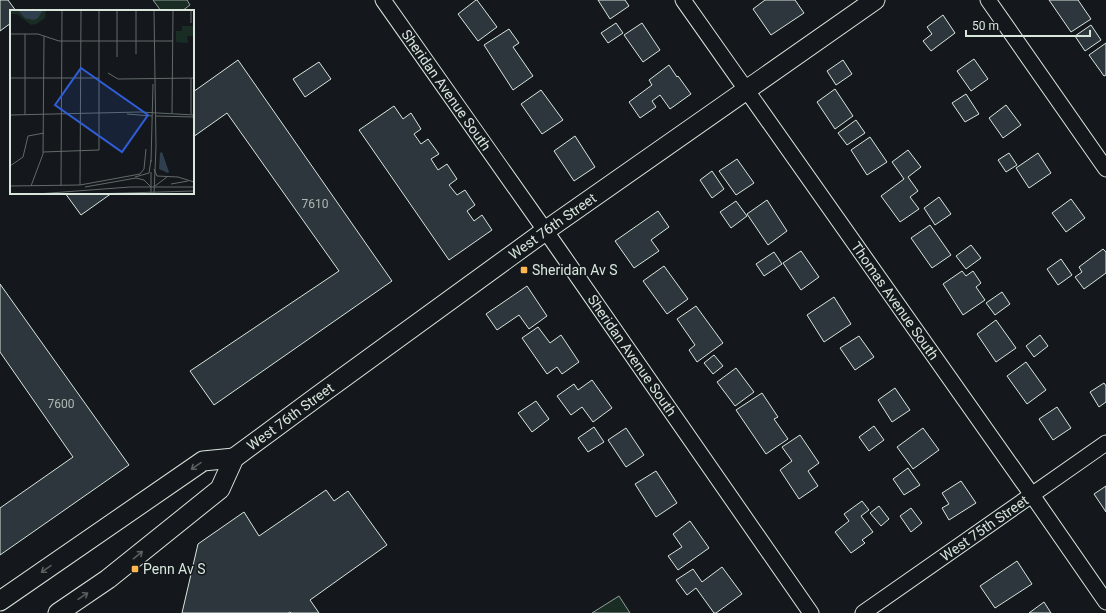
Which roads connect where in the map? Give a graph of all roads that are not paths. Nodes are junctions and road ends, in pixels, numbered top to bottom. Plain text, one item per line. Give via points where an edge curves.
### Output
1 (383, 0) edge
2 (683, 0) edge
3 (875, 0) edge
4 (988, 0) edge
5 (746, 90) junction
6 (1106, 169) edge
7 (545, 231) junction
8 (1106, 443) edge
9 (234, 458) junction
10 (1032, 495) junction
11 (0, 601) edge
12 (1106, 602) edge
13 (58, 613) edge
14 (811, 613) edge
15 (863, 613) edge

1 - 7 street, Sheridan Avenue South
2 - 5 street, Thomas Avenue South
3 - 5 street, West 76th Street
4 - 6 street
5 - 7 street, West 76th Street
5 - 10 street, Thomas Avenue South
7 - 9 street, West 76th Street
7 - 14 street, Sheridan Avenue South
8 - 10 street, West 75th Street
9 -> 11 street, West 76th Street via 203,461
13 -> 9 street, West 76th Street via 108,579 220,489
10 - 12 street, Thomas Avenue South
10 - 15 street, West 75th Street

